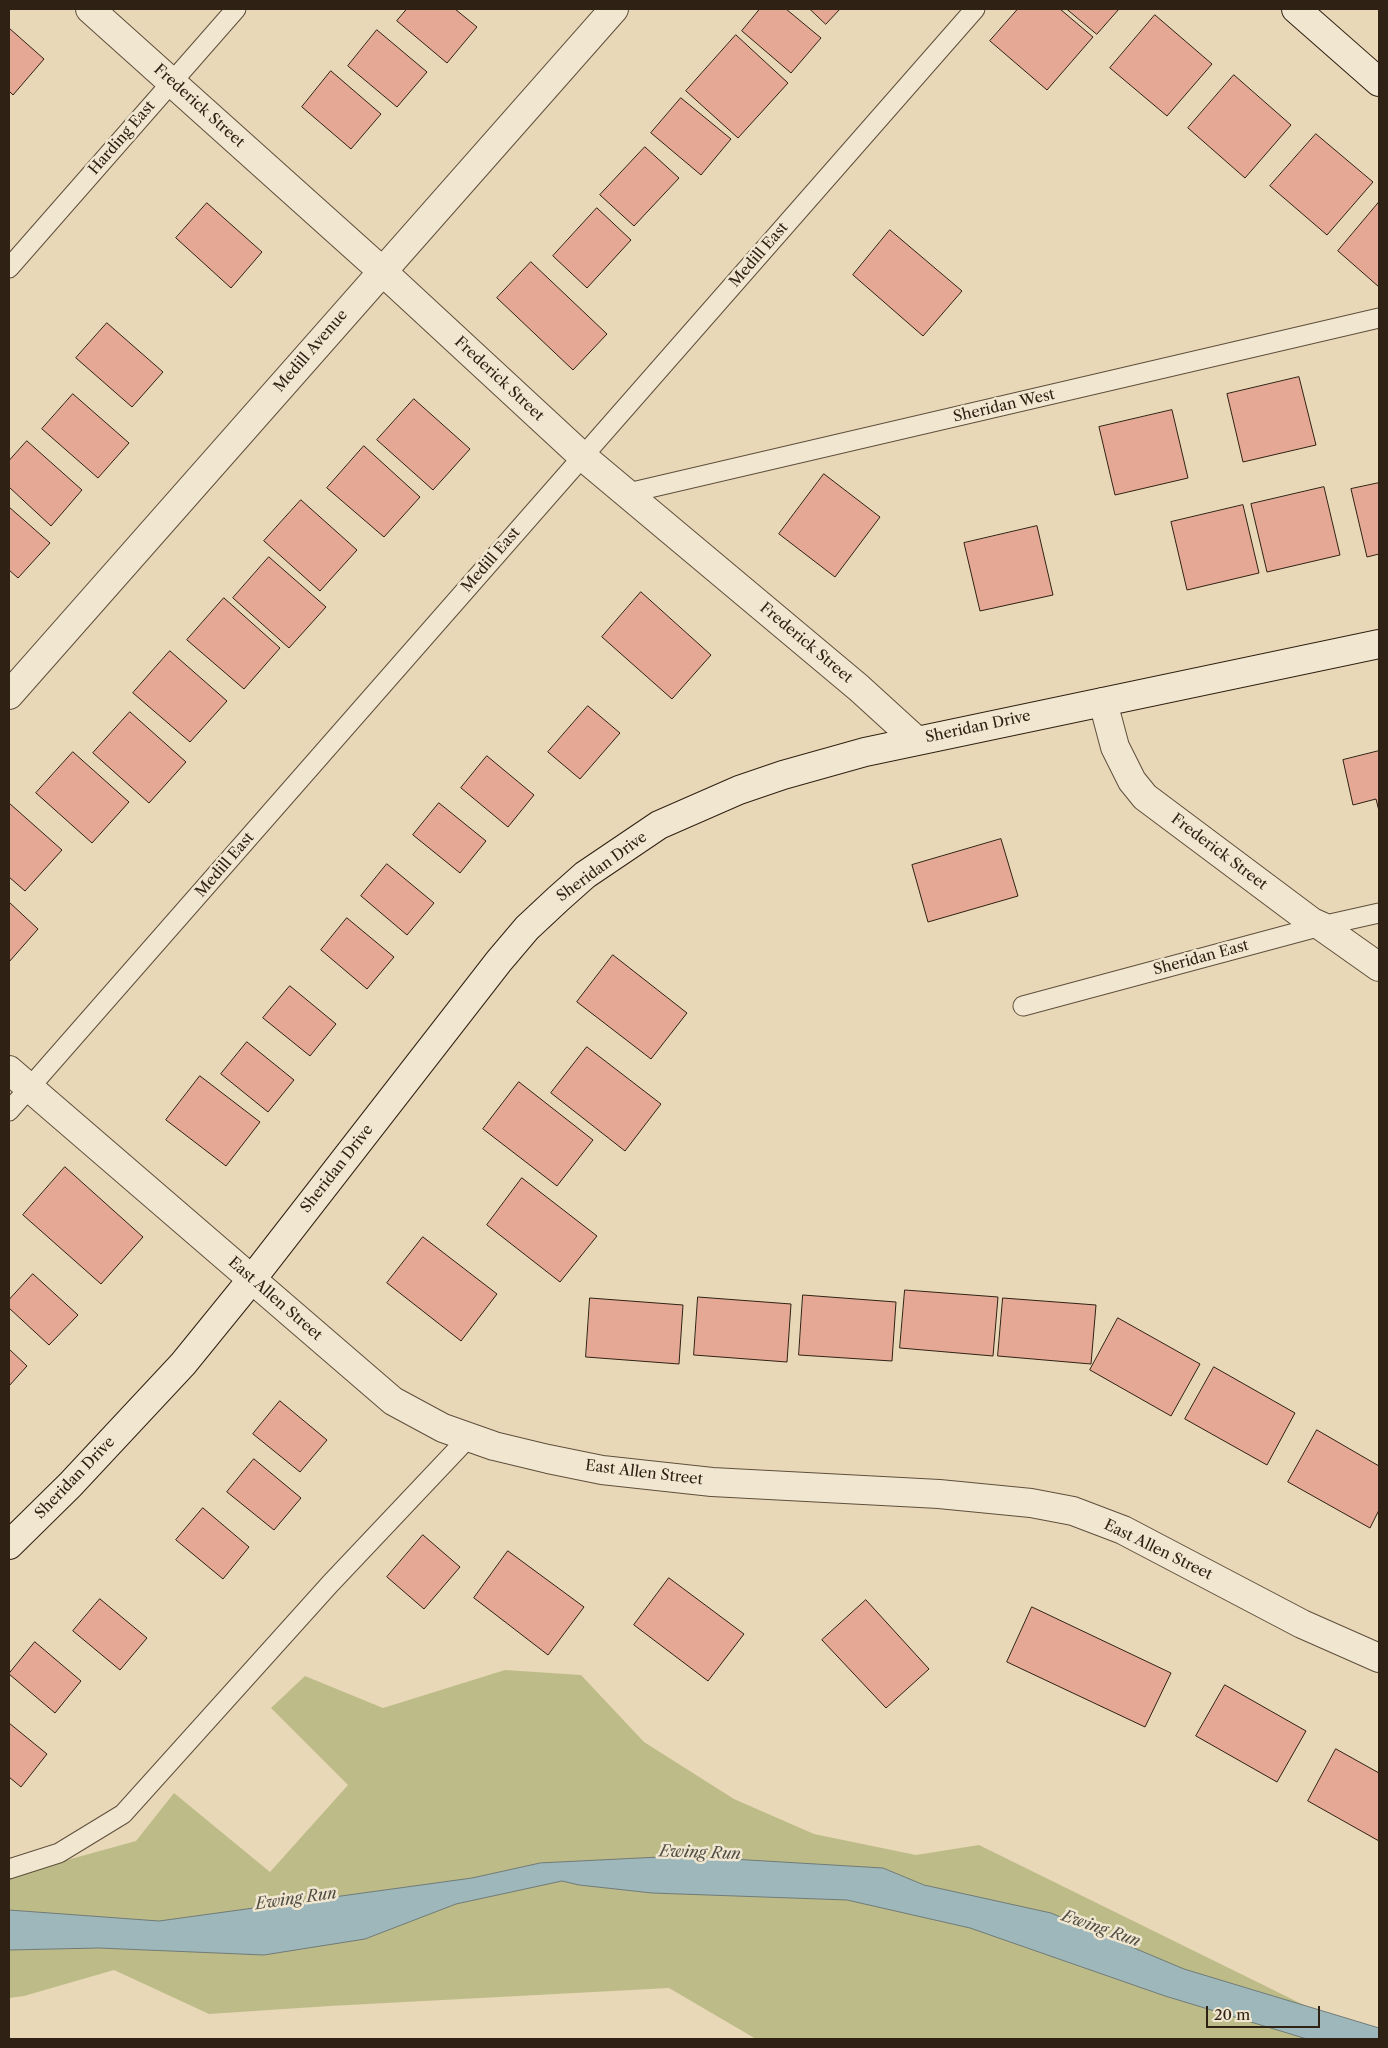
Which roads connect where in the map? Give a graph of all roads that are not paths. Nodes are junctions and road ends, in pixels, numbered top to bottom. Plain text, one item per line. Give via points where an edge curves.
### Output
1 (90, 9) edge
2 (236, 9) edge
3 (614, 9) edge
4 (975, 9) edge
5 (1296, 9) edge
6 (172, 81) junction
7 (1379, 82) edge
8 (9, 268) edge
9 (382, 271) junction
10 (1379, 318) edge
11 (582, 456) junction
12 (628, 493) junction
13 (1379, 644) edge
14 (9, 694) edge
15 (1102, 702) junction
16 (916, 740) junction
17 (1379, 913) edge
18 (1321, 926) junction
19 (1379, 967) edge
20 (1023, 1006) dead end
21 (9, 1070) edge
22 (30, 1088) junction
23 (9, 1111) edge
24 (252, 1279) junction
25 (469, 1437) junction
26 (9, 1545) edge
27 (1379, 1658) edge
28 (9, 1869) edge

1 - 6 street, Frederick Street
2 - 6 lane, Harding East
3 - 9 street, Medill Avenue
4 - 11 lane, Medill East
5 - 7 street
6 - 8 lane, Harding East
6 - 9 street, Frederick Street
9 - 11 street, Frederick Street
9 - 14 street, Medill Avenue
10 - 12 lane, Sheridan West
11 - 12 street, Frederick Street
11 - 22 lane, Medill East
12 - 16 street, Frederick Street
13 - 15 street, Sheridan Drive
15 - 16 street, Sheridan Drive
15 - 18 street, Frederick Street via 1115,747 1132,781 1145,797
16 - 24 street, Sheridan Drive via 792,772 739,790 659,825 585,876 527,928 499,961
17 - 18 lane, Sheridan East
18 - 19 street, Frederick Street
18 - 20 lane, Sheridan East
21 - 22 street, East Allen Street
22 - 23 lane, Medill East
22 - 24 street, East Allen Street
24 - 25 street, East Allen Street via 393,1400 443,1428
24 - 26 street, Sheridan Drive via 183,1364
25 - 27 street, East Allen Street via 548,1460 602,1470 712,1482 939,1494 1031,1503 1074,1511 1123,1530 1302,1624
25 - 28 lane via 330,1584 122,1814 59,1853

